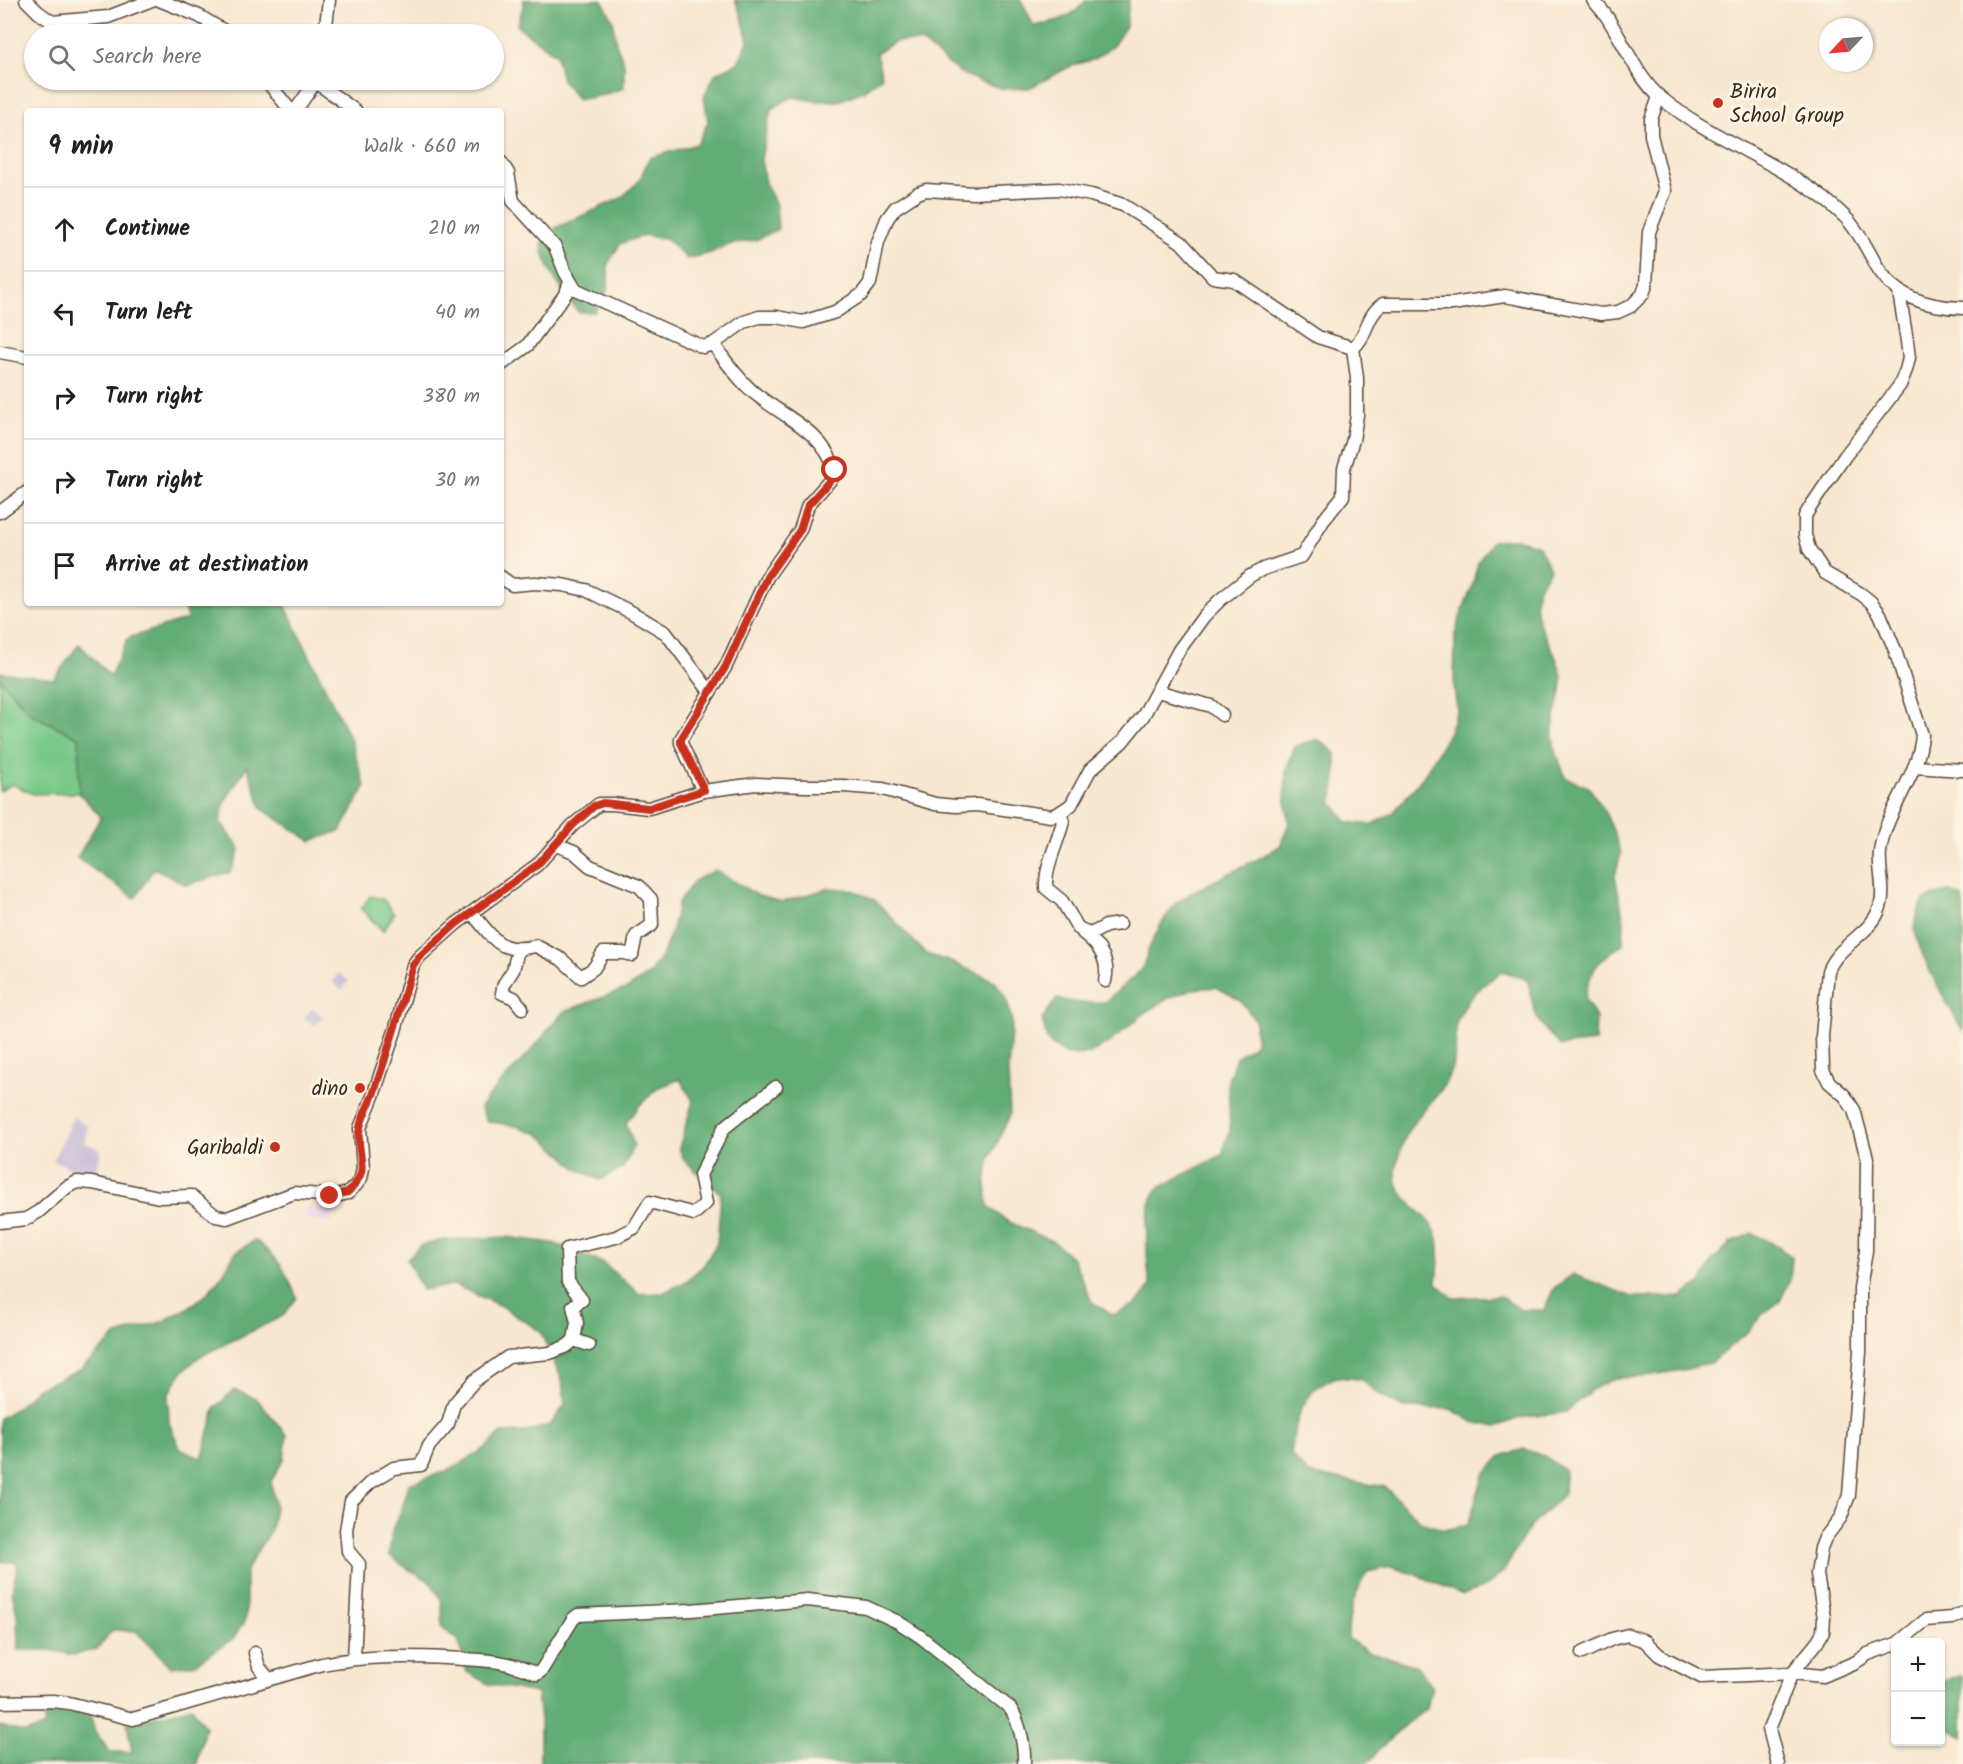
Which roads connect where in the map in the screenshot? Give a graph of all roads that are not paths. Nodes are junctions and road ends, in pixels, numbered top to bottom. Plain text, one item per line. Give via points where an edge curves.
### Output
1 (26, 0) edge
2 (152, 0) edge
3 (159, 0) edge
4 (329, 0) edge
5 (1593, 0) edge
6 (212, 24) edge
7 (326, 24) edge
8 (275, 90) edge
9 (310, 90) edge
10 (329, 90) edge
11 (1659, 97) junction
12 (290, 108) edge
13 (295, 108) edge
14 (352, 108) edge
15 (504, 167) edge
16 (570, 282) junction
17 (1899, 292) junction
18 (1963, 308) edge
19 (713, 344) junction
20 (1353, 348) junction
21 (0, 352) edge
22 (24, 356) edge
23 (504, 363) edge
24 (24, 494) edge
25 (0, 512) edge
26 (504, 578) edge
27 (1157, 691) junction
28 (710, 692) junction
29 (1222, 716) dead end
30 (1914, 767) junction
31 (1963, 770) edge
32 (704, 790) junction
33 (1059, 813) junction
34 (556, 845) junction
35 (472, 913) junction
36 (1120, 924) dead end
37 (1078, 928) junction
38 (518, 950) junction
39 (1106, 981) dead end
40 (522, 1008) dead end
41 (776, 1087) dead end
42 (0, 1222) edge
43 (574, 1340) junction
44 (589, 1345) dead end
45 (1963, 1612) edge
46 (1903, 1638) edge
47 (1891, 1645) edge
48 (255, 1653) dead end
49 (1582, 1653) dead end
50 (354, 1658) junction
51 (1792, 1673) junction
52 (269, 1679) junction
53 (0, 1702) edge
54 (1024, 1764) edge
55 (1778, 1764) edge

1 - 2 street via 52,22 108,17
3 - 6 street
4 - 7 street
5 - 11 street
8 - 12 street
9 - 13 street
10 - 14 street
11 - 17 street via 1823,198 1860,235 1887,281
11 - 20 street via 1651,119 1651,135 1665,191 1649,232 1646,285 1635,302 1618,312 1601,314 1505,296 1452,303 1383,304 1371,316
15 - 16 street via 513,201 555,247
16 - 19 street via 575,289 693,344
16 - 23 street via 527,346
17 - 18 street via 1926,304
17 - 30 street via 1909,357 1903,379 1809,509 1804,523 1809,549 1825,573 1861,594 1880,614 1922,735
19 - 20 street via 759,316 803,322 835,312 861,294 870,283 887,219 895,208 918,193 1059,189 1123,206 1181,242 1213,277 1234,280 1303,328 1332,343
19 - 28 street via 752,391 810,432 835,470 808,505 800,530 767,577
20 - 27 street via 1357,415 1344,468 1342,496 1302,556 1250,576 1204,616 1179,650
21 - 22 street
24 - 25 street
26 - 28 street via 512,585 535,583 586,590 631,612 666,633
27 - 29 street via 1211,706
27 - 33 street via 1122,742 1090,770 1071,804
28 - 32 street via 681,741
30 - 31 street
30 - 51 street via 1885,829 1880,853 1880,907 1832,961 1828,971 1823,1070 1829,1082 1845,1095 1862,1134 1867,1158 1867,1232 1860,1288 1860,1352 1849,1494 1841,1517 1821,1548 1817,1574 1823,1632
32 - 33 street via 756,784 843,786 883,789 935,804 977,805 1051,816
32 - 34 street via 649,808 599,804
33 - 37 street via 1063,821 1046,888 1062,901
34 - 35 street via 537,865
34 - 38 street via 574,852 591,866 639,886 651,899 652,925 636,936 633,955 603,953 594,968 581,977 561,959 536,945
35 - 38 street via 498,944
35 - 42 street via 413,965 395,1031 360,1128 361,1178 348,1192 336,1196 294,1193 227,1218 216,1216 190,1196 159,1197 77,1182 26,1219
36 - 37 street via 1091,934
37 - 39 street via 1097,945 1105,960
38 - 40 street via 502,993 514,998
41 - 43 street via 724,1128 700,1175 706,1203 694,1214 650,1202 634,1228 616,1237 567,1249 568,1281 582,1300 573,1306 577,1323
43 - 44 street
43 - 50 street via 550,1353 508,1357 474,1381 454,1404 448,1424 429,1446 421,1465 394,1468 351,1501 346,1530 348,1551 359,1564
45 - 46 street via 1952,1618 1926,1620
47 - 51 street via 1823,1676
48 - 52 street via 259,1667
49 - 51 street via 1628,1635 1645,1641 1659,1656 1701,1677
50 - 52 street
50 - 54 street via 502,1661 537,1674 573,1619 585,1614 808,1600 844,1603 866,1607 898,1622 1010,1708
51 - 55 street via 1769,1729
52 - 53 street via 133,1719 69,1702

